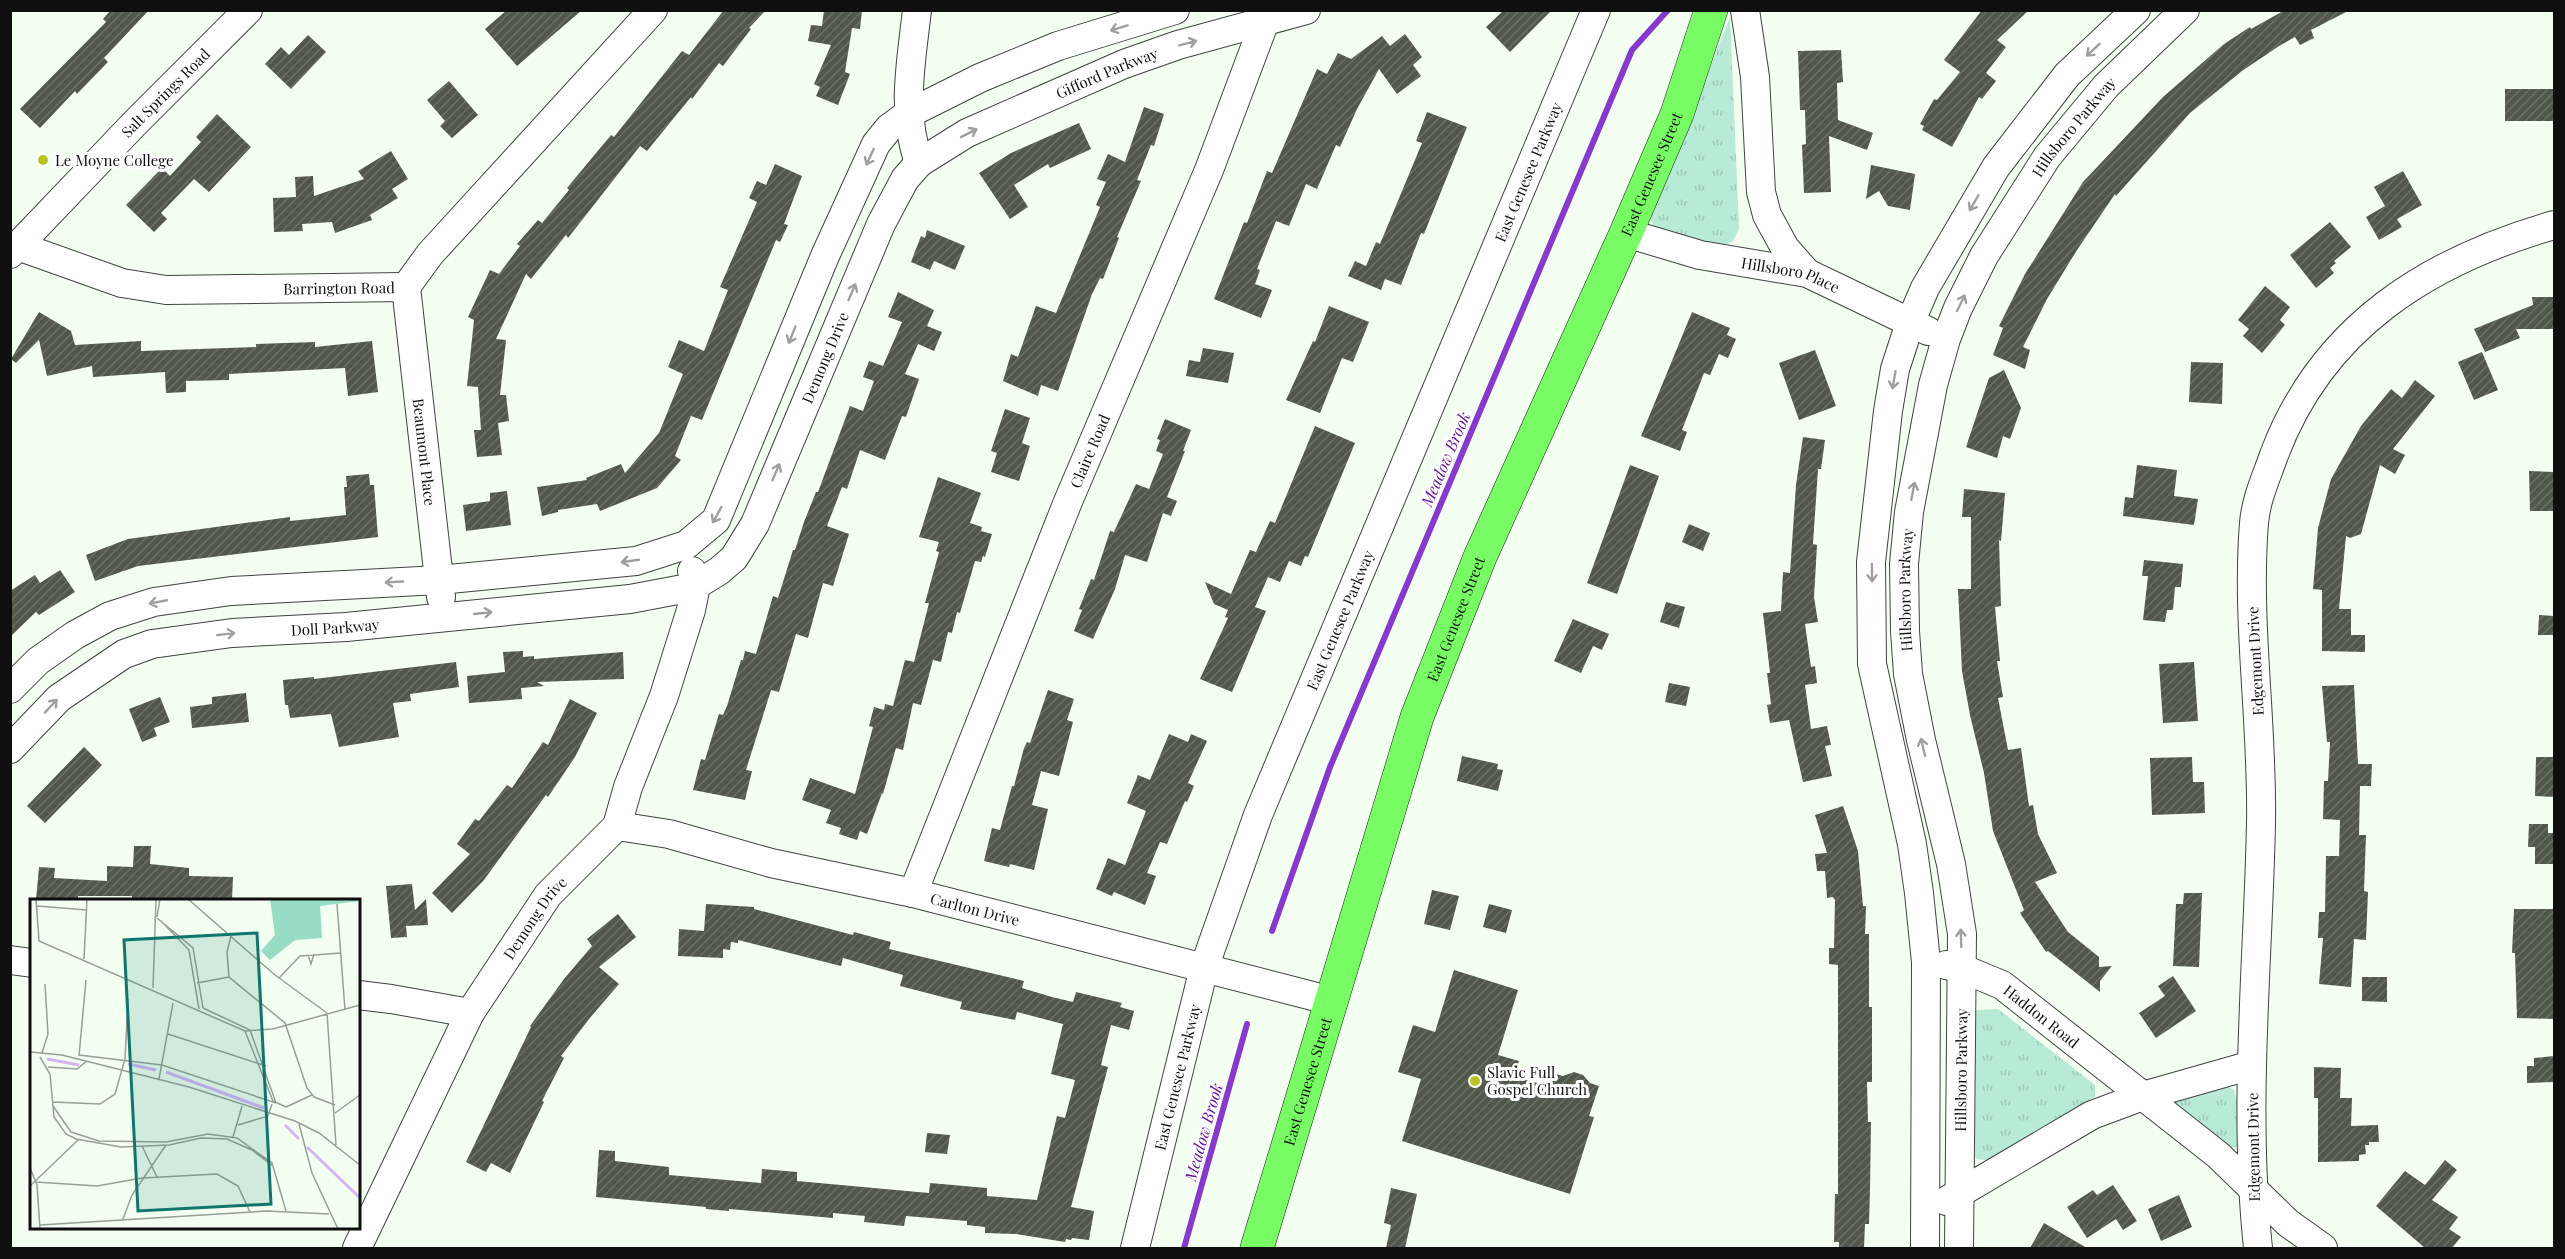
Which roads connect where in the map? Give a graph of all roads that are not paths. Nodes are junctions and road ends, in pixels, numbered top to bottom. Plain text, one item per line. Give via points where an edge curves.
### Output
1 (248, 10) edge
2 (653, 10) edge
3 (917, 10) edge
4 (1175, 10) edge
5 (1306, 10) edge
6 (1596, 10) edge
7 (1711, 10) edge
8 (1745, 10) edge
9 (2136, 10) edge
10 (2185, 10) edge
11 (1264, 16) edge
12 (908, 114) junction
13 (919, 163) junction
14 (2554, 225) edge
15 (1626, 233) junction
16 (14, 250) edge
17 (1807, 273) junction
18 (406, 286) junction
19 (1910, 323) junction
20 (1946, 339) junction
21 (686, 545) junction
22 (439, 580) junction
23 (696, 585) junction
24 (443, 617) junction
25 (10, 690) edge
26 (10, 749) edge
27 (617, 826) junction
28 (913, 893) junction
29 (10, 960) edge
30 (1926, 962) junction
31 (30, 963) edge
32 (1204, 968) junction
33 (1961, 968) junction
34 (360, 995) edge
35 (1332, 1001) junction
36 (470, 1013) junction
37 (2252, 1065) junction
38 (2144, 1096) junction
39 (2253, 1188) junction
40 (1959, 1193) junction
41 (1926, 1212) junction
42 (357, 1248) edge
43 (1135, 1248) edge
44 (1257, 1248) edge
45 (1925, 1248) edge
46 (1959, 1248) edge
47 (2258, 1248) edge
48 (2323, 1248) edge

1 - 16 street, Salt Springs Road
2 - 18 street, Barrington Road via 430,254
3 - 12 street
4 -> 12 street via 1058,46 980,78
5 - 11 street, Gifford Parkway
6 - 32 street, East Genesee Parkway via 1258,814
7 - 15 main road, East Genesee Street via 1677,114
8 - 17 street via 1755,77 1761,192 1767,214 1785,248
9 -> 19 street via 2067,75 1996,167 1925,288
20 -> 10 street, Hillsboro Parkway via 1984,256 2048,157 2106,86
13 -> 11 street, Gifford Parkway via 967,133 1124,64
11 - 28 street, Claire Road via 1209,170 1067,504
12 - 13 street via 910,138
12 -> 21 street via 876,144 825,256 716,520
23 -> 13 street, Demong Drive via 734,558 754,524 881,224 905,179
14 - 37 street, Edgemont Drive via 2514,237 2434,272 2383,306 2342,343 2315,376 2282,433 2257,500 2251,597 2262,784
15 - 17 street, Hillsboro Place via 1700,255
15 - 35 main road, East Genesee Street via 1480,557 1417,717
16 - 18 street, Barrington Road via 122,283 166,290
17 - 19 street, Hillsboro Place
18 - 22 street, Beaumont Place
19 - 20 street, Hillsboro Place
19 -> 30 street via 1895,369 1888,411 1871,562 1872,664 1912,844
33 -> 20 street, Hillsboro Parkway via 1962,934 1951,864 1921,740 1908,674 1905,631 1904,564 1909,512
21 -> 22 street via 636,561
21 - 23 street
22 - 24 street, Beaumont Place
22 -> 25 street via 231,591 154,602 110,616 75,635 38,661
24 -> 23 street, Doll Parkway via 630,599
23 - 27 street, Demong Drive via 664,696
26 -> 24 street, Doll Parkway via 59,698 124,654 152,644 232,633
27 - 28 street, Carlton Drive via 669,834 771,863
27 - 36 street, Demong Drive via 548,895
28 - 32 street, Carlton Drive
29 - 31 street
30 - 33 street, Haddon Road
30 - 41 street
32 - 35 street, Carlton Drive
32 - 43 street, East Genesee Parkway
33 - 38 street, Haddon Road via 2002,985
33 - 40 street, Hillsboro Parkway
34 - 36 street
35 - 44 main road, East Genesee Street
36 - 42 street, Demong Drive
37 - 38 street
37 - 39 street, Edgemont Drive
38 - 39 street, Haddon Road
38 - 40 street via 2092,1115
39 - 47 street, Edgemont Drive
39 - 48 street, Haddon Road via 2288,1223
40 - 41 street
40 - 46 street, Hillsboro Parkway
41 - 45 street

